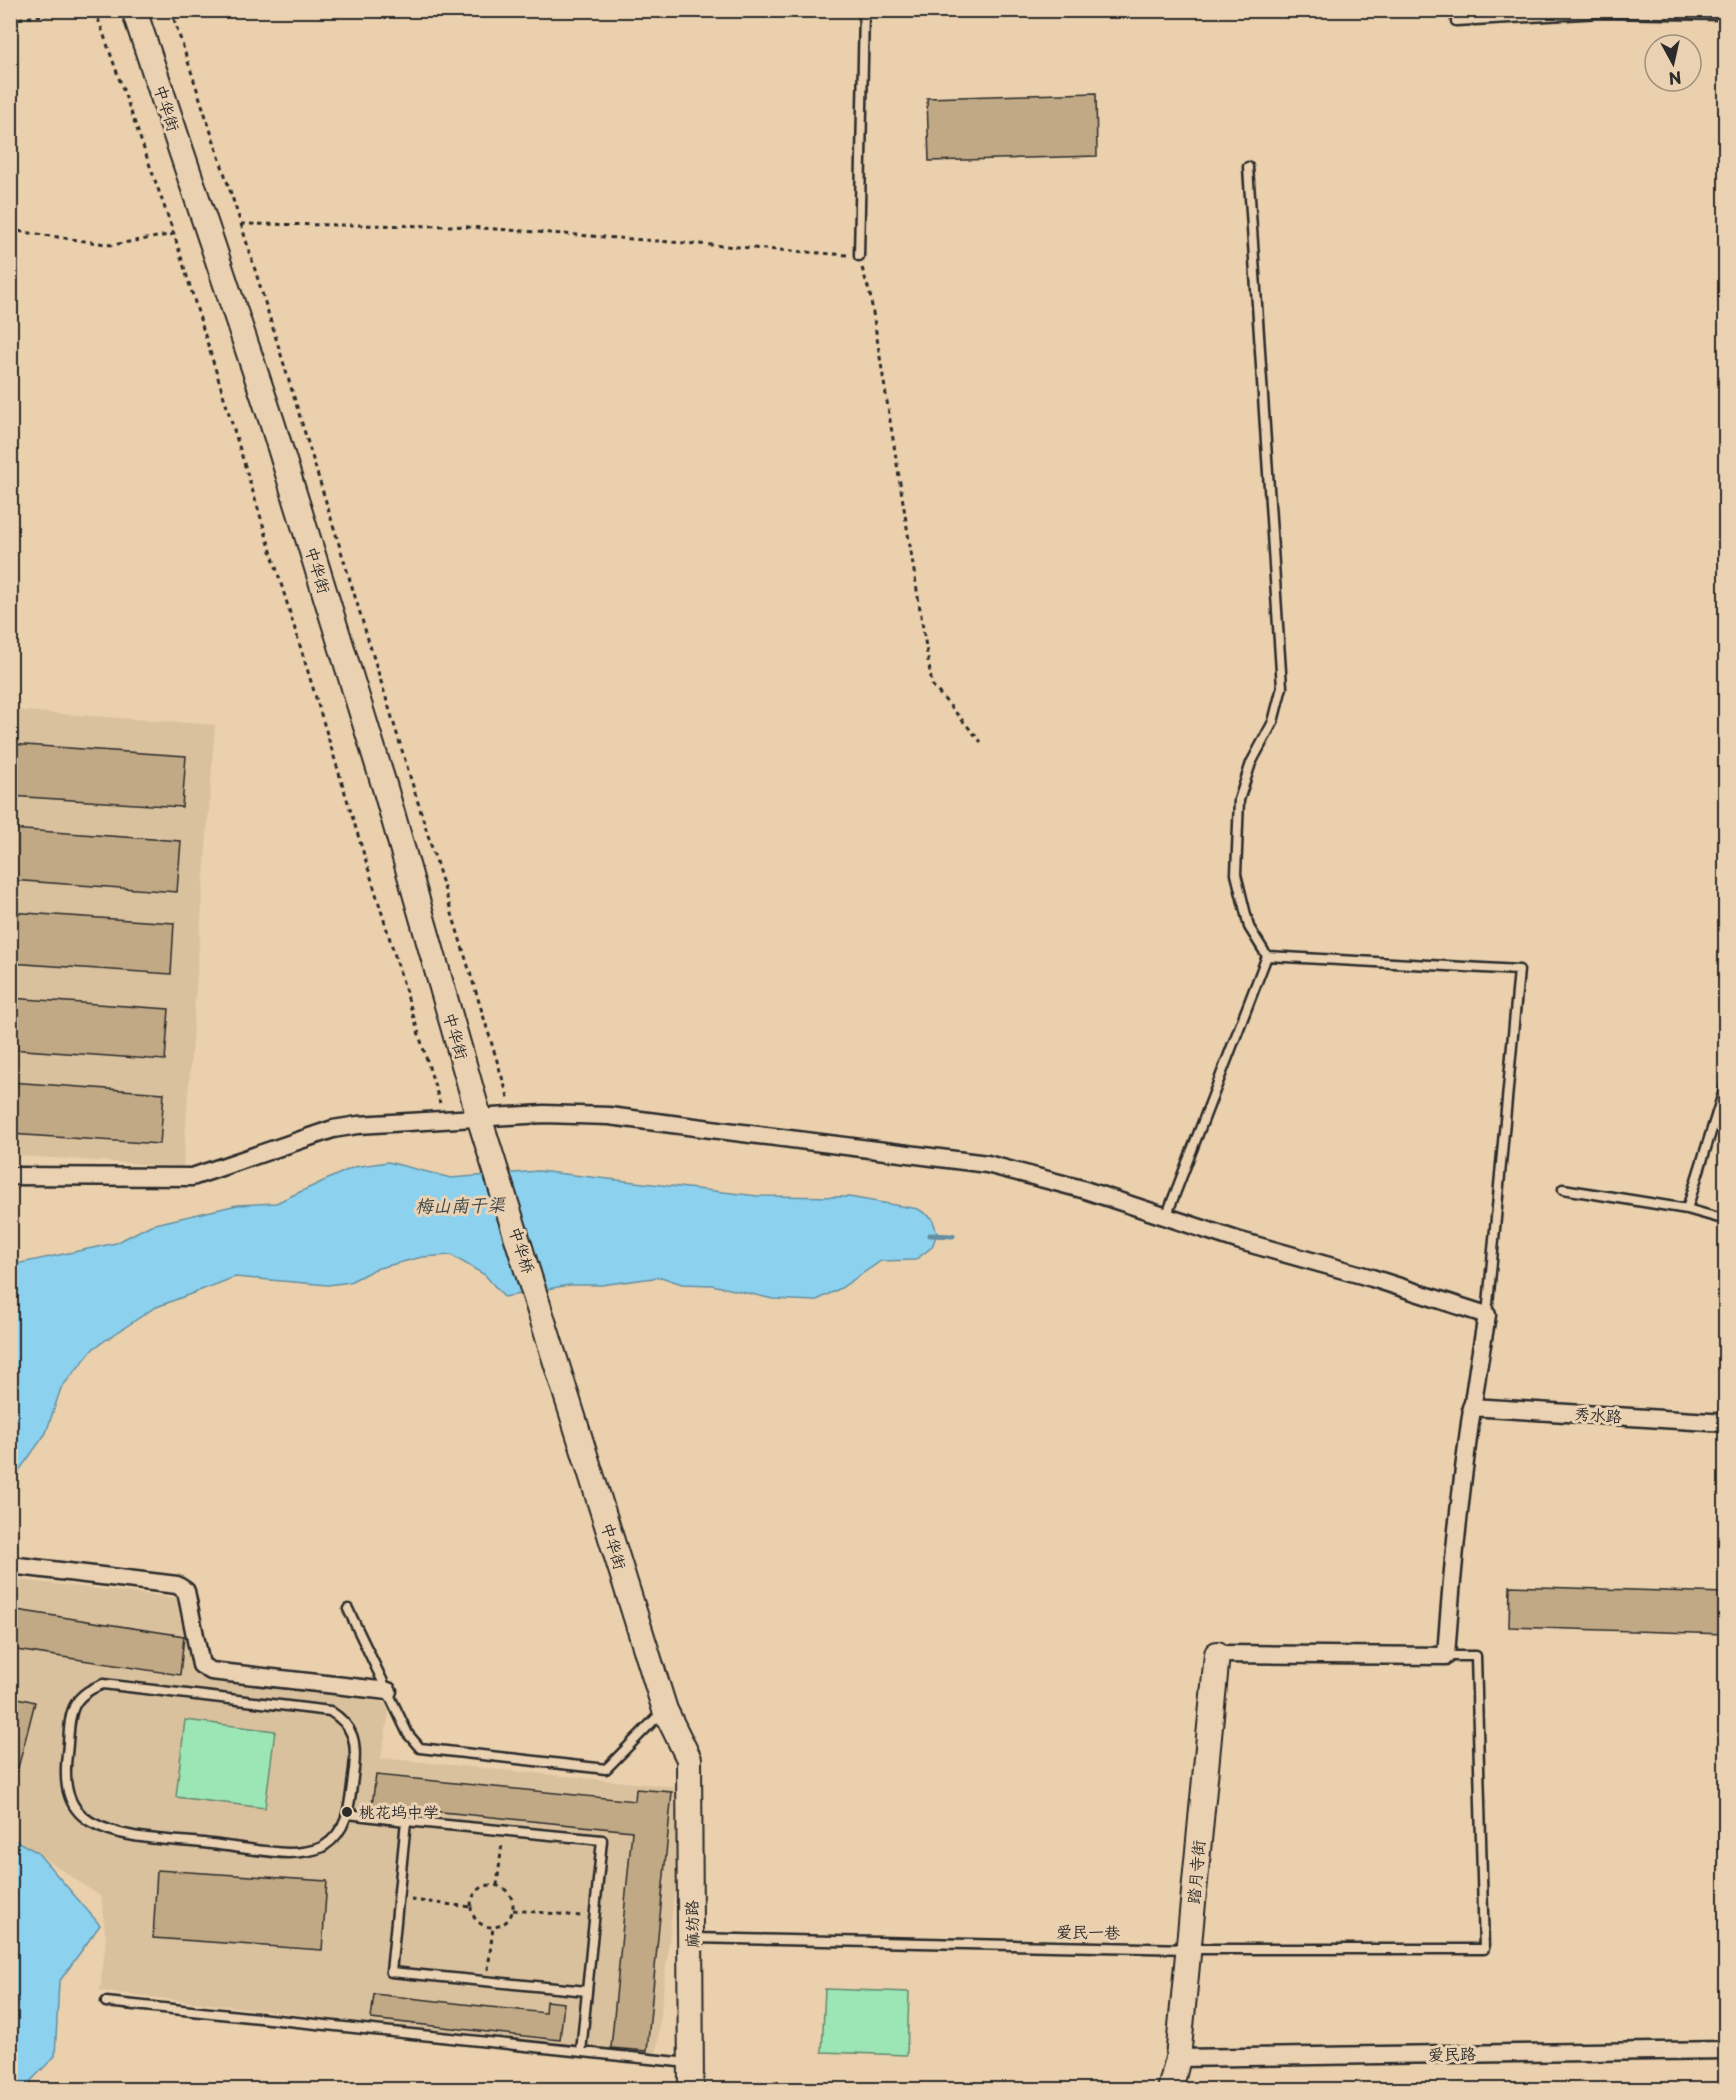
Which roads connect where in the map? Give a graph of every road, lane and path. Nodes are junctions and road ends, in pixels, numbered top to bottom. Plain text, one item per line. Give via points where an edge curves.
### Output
1 (78, 10) edge
2 (95, 10) edge
3 (135, 10) edge
4 (171, 10) edge
5 (864, 10) edge
6 (1725, 15) edge
7 (10, 20) edge
8 (1456, 21) dead end
9 (1248, 167) dead end
10 (10, 230) edge
11 (859, 256) junction
12 (981, 742) dead end
13 (1267, 956) junction
14 (1725, 1084) edge
15 (482, 1126) junction
16 (10, 1176) edge
17 (1563, 1189) dead end
18 (1687, 1209) junction
19 (1166, 1217) junction
20 (1725, 1220) edge
21 (1487, 1315) junction
22 (548, 1330) joint
23 (1471, 1407) junction
24 (1725, 1423) edge
25 (10, 1565) edge
26 (348, 1609) dead end
27 (1217, 1654) joint
28 (1446, 1656) junction
29 (388, 1691) junction
30 (665, 1710) junction
31 (689, 1759) joint
32 (348, 1814) junction
33 (406, 1821) junction
34 (503, 1830) junction
35 (497, 1886) junction
36 (399, 1898) junction
37 (471, 1907) junction
38 (513, 1910) junction
39 (594, 1917) junction
40 (493, 1927) junction
41 (692, 1938) junction
42 (1189, 1949) junction
43 (487, 1981) junction
44 (587, 1991) junction
45 (106, 2002) dead end
46 (1725, 2050) edge
47 (581, 2052) junction
48 (1178, 2058) junction
49 (691, 2063) junction
50 (691, 2090) edge
51 (1170, 2090) edge

1 - 7 path
2 - 10 path via 174,234 112,245
3 - 15 main road, 中华街 via 272,422 385,788
4 - 11 path via 240,224 455,226
5 - 11 lane
6 - 8 lane via 1601,13
9 - 13 lane via 1282,687 1273,722 1251,763 1239,800 1236,874 1249,927
11 - 12 path via 870,294 932,685
13 - 19 lane
13 - 21 lane via 1519,970
14 - 18 lane
15 - 16 street via 358,1125 333,1129 192,1177
15 - 19 street via 544,1114 609,1116 987,1164
15 - 22 main road, 中华桥
17 - 18 lane
18 - 20 lane
19 - 21 street
21 - 23 street
22 - 30 main road, 中华街
23 - 24 street, 秀水路
23 - 28 street via 1454,1535
25 - 29 street via 177,1585 186,1592 201,1665 211,1671
26 - 29 lane
27 - 28 street
27 - 42 main road, 踏月寺街
28 - 42 lane, 爱民一巷 via 1476,1656 1484,1949
29 - 30 lane via 408,1734 420,1748 606,1769
30 - 31 main road, 中华街
31 - 41 main road, 麻纺路
32 - 32 lane via 342,1830 323,1847 291,1853 121,1833 100,1825 75,1807 66,1792 73,1707 83,1691 102,1684 330,1711 343,1719 356,1744
32 - 33 lane
33 - 34 lane
33 - 36 lane
34 - 35 path
34 - 39 lane via 602,1840
35 - 37 path via 479,1890
35 - 38 path via 510,1895
36 - 37 path
36 - 43 lane via 391,1972
37 - 40 path via 478,1921
38 - 39 path
38 - 40 path via 506,1922
39 - 44 lane
40 - 43 path
41 - 42 lane, 爱民一巷
41 - 49 main road, 麻纺路
42 - 48 main road, 踏月寺街
43 - 44 lane
44 - 47 lane
45 - 47 lane
46 - 48 street, 爱民路
47 - 49 lane
48 - 51 main road, 踏月寺街
49 - 50 main road, 麻纺路

